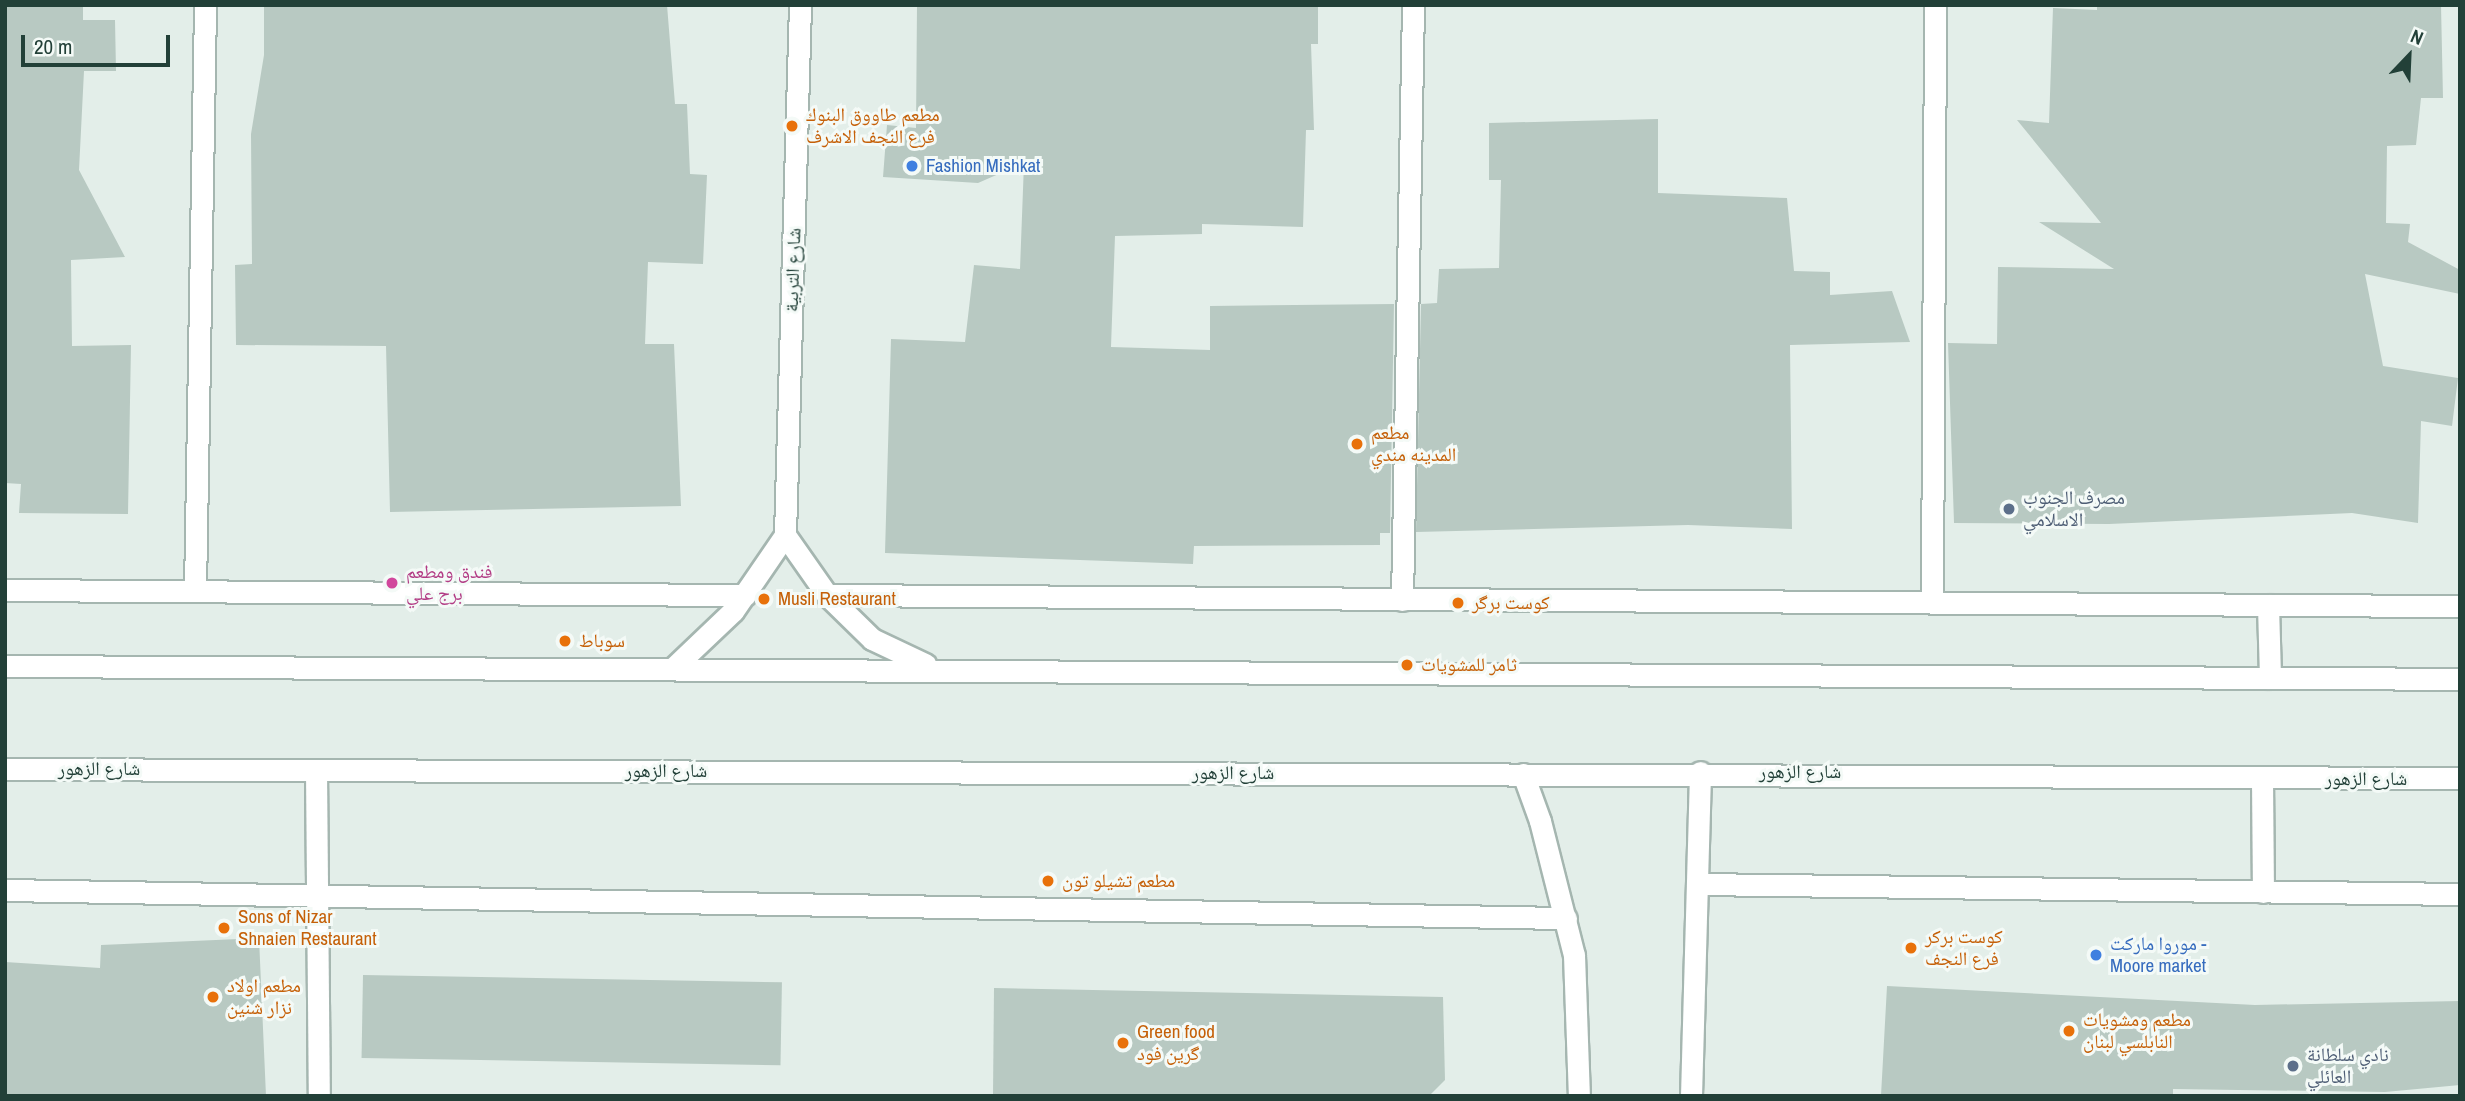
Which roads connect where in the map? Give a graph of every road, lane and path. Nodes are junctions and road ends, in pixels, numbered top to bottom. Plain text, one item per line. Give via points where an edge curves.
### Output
1 (205, 5) edge
2 (800, 5) edge
3 (1413, 5) edge
4 (1935, 5) edge
5 (785, 535) junction
6 (5, 590) edge
7 (195, 591) junction
8 (745, 595) junction
9 (827, 595) junction
10 (1402, 600) junction
11 (1932, 603) junction
12 (2268, 605) junction
13 (2460, 607) edge
14 (5, 666) edge
15 (672, 669) junction
16 (937, 669) junction
17 (2270, 678) junction
18 (2460, 679) edge
19 (5, 769) edge
20 (316, 770) junction
21 (1700, 772) junction
22 (1523, 774) junction
23 (2460, 778) edge
24 (2262, 779) junction
25 (1697, 884) junction
26 (5, 890) edge
27 (2263, 892) junction
28 (320, 893) junction
29 (2460, 894) edge
30 (1566, 918) junction
31 (319, 1096) edge
32 (1579, 1096) edge
33 (1691, 1096) edge

1 - 7 street
2 - 5 street, شارع التربية
3 - 10 street
4 - 11 street
5 - 8 street
5 - 9 street
6 - 7 street
7 - 8 street
8 - 15 street
9 - 10 street
9 - 16 street via 873,639
10 - 11 street
11 - 12 street
12 - 13 street
12 - 17 street
14 - 15 street
15 - 16 street
16 - 17 street
17 - 18 street
19 - 20 street, شارع الزهور
20 - 22 street, شارع الزهور
20 - 28 street
21 - 22 street, شارع الزهور
21 - 24 street, شارع الزهور
21 - 25 street
22 - 30 street
23 - 24 street, شارع الزهور
24 - 27 street
25 - 27 street
25 - 33 street
26 - 28 street
27 - 29 street
28 - 30 street
28 - 31 street
30 - 32 street via 1579,993

